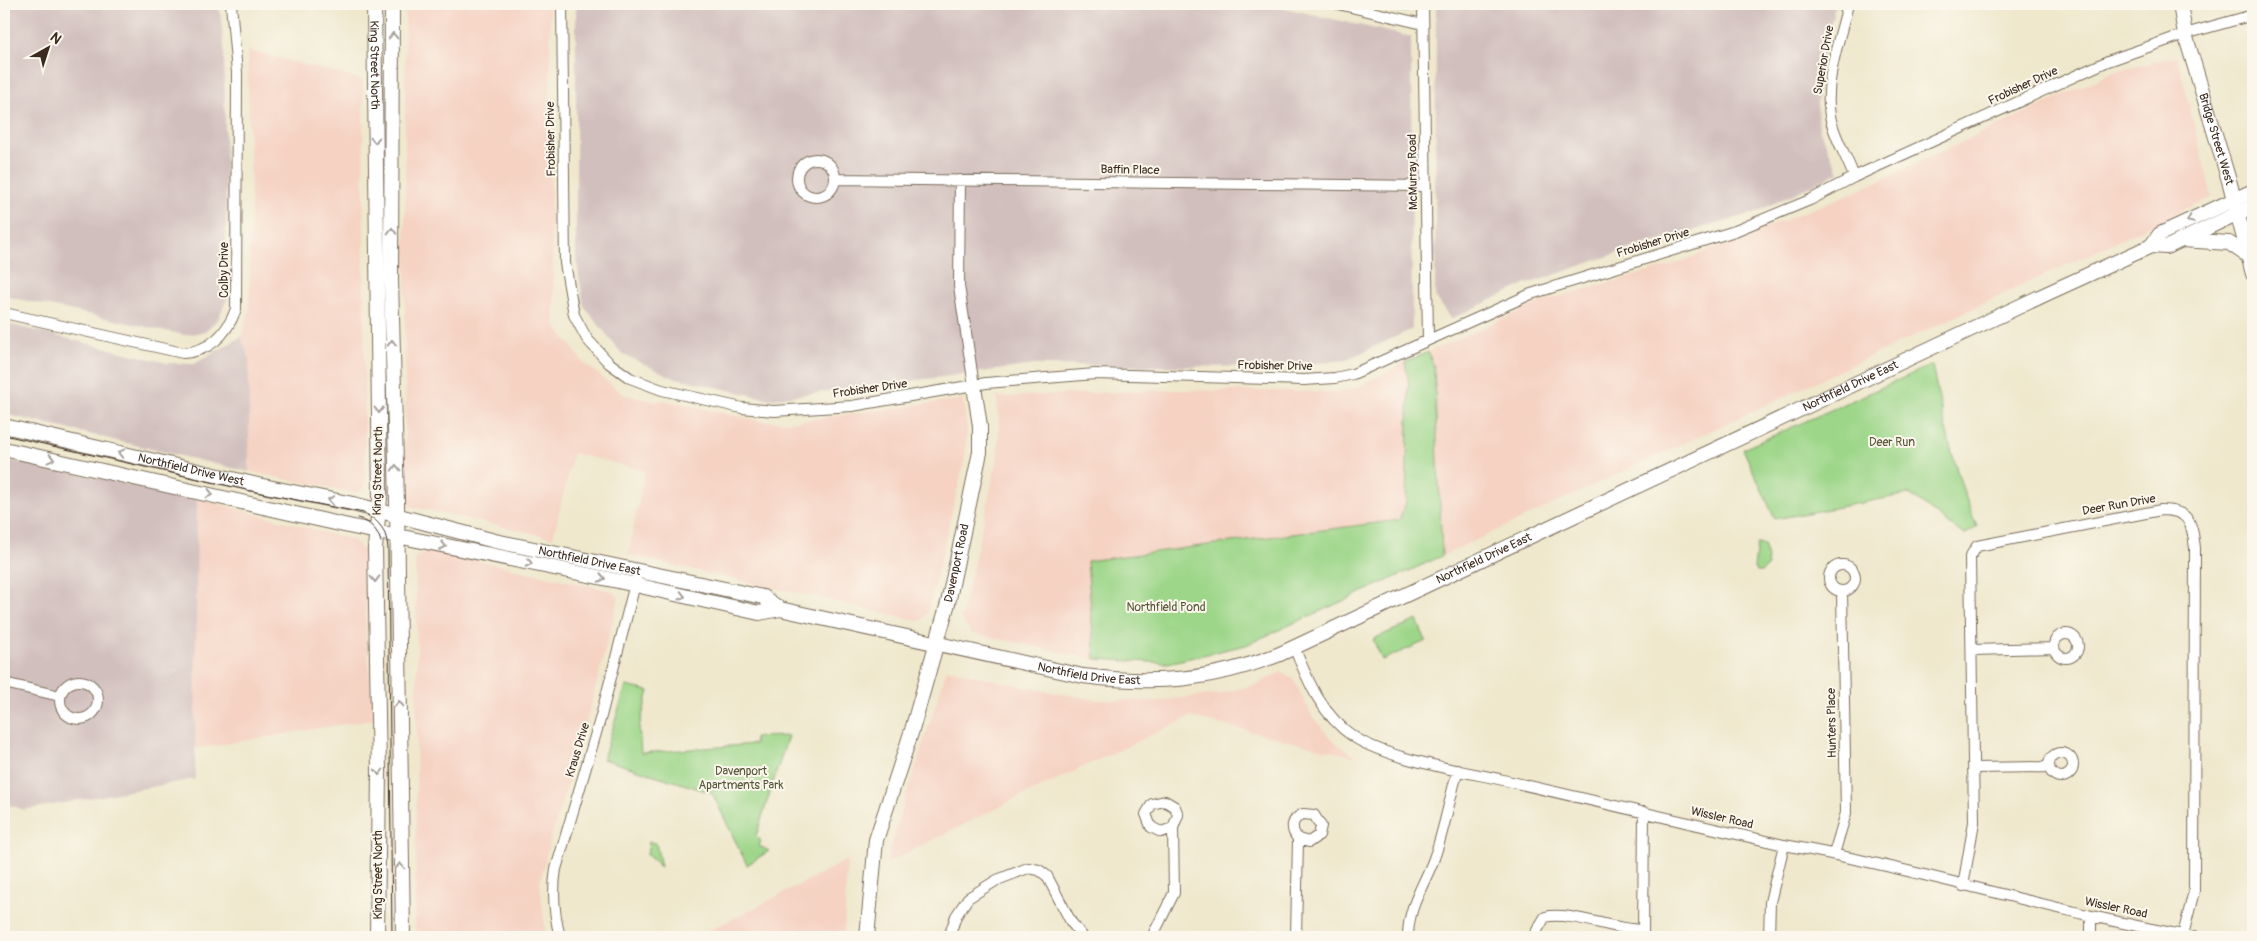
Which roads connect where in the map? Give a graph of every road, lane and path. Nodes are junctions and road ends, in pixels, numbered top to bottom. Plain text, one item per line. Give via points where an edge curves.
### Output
1 (231, 4) edge
2 (374, 4) edge
3 (392, 4) edge
4 (562, 4) edge
5 (1338, 4) edge
6 (1423, 4) edge
7 (1848, 4) edge
8 (2180, 4) edge
9 (2253, 15) edge
10 (1423, 24) junction
11 (2185, 34) junction
12 (1854, 177) junction
13 (836, 179) dead end
14 (960, 180) junction
15 (1425, 186) junction
16 (2253, 191) edge
17 (2234, 200) junction
18 (2253, 206) edge
19 (2237, 214) junction
20 (2182, 240) junction
21 (2151, 246) junction
22 (2248, 256) junction
23 (2253, 274) edge
24 (4, 313) edge
25 (1428, 340) junction
26 (974, 386) junction
27 (4, 426) edge
28 (4, 449) edge
29 (379, 510) junction
30 (396, 516) junction
31 (376, 531) junction
32 (397, 536) junction
33 (638, 570) junction
34 (635, 585) junction
35 (1842, 591) dead end
36 (780, 609) junction
37 (936, 643) junction
38 (1294, 647) junction
39 (2054, 648) dead end
40 (1972, 650) junction
41 (4, 683) edge
42 (60, 696) dead end
43 (2049, 767) dead end
44 (1974, 768) junction
45 (1458, 770) junction
46 (1644, 812) junction
47 (1173, 828) dead end
48 (1298, 839) dead end
49 (1784, 845) junction
50 (1834, 854) junction
51 (1963, 886) junction
52 (2091, 916) junction
53 (1643, 934) edge
54 (2183, 935) junction
55 (377, 937) edge
56 (403, 937) edge
57 (560, 937) edge
58 (867, 937) edge
59 (949, 937) edge
60 (1082, 937) edge
61 (1152, 937) edge
62 (1296, 937) edge
63 (1408, 937) edge
64 (1533, 937) edge
65 (1769, 937) edge
66 (2091, 937) edge
67 (2194, 937) edge

1 - 24 street, Colby Drive via 237,72 236,310 224,333 202,350 183,353
2 -> 29 main road, King Street North
30 -> 3 main road, King Street North via 391,280
4 - 26 street, Frobisher Drive via 565,262 574,315 587,339 609,363 630,378 662,390 742,408 774,411 852,406
5 - 10 street
6 - 10 street, McMurray Road
7 - 12 street, Superior Drive via 1828,93 1836,138
8 - 11 main road, Bridge Street West
9 - 11 street, Frobisher Drive
10 - 15 street, McMurray Road
11 - 12 street, Frobisher Drive via 2108,61
11 - 17 main road, Bridge Street West
12 - 25 street, Frobisher Drive via 1810,200 1735,231 1532,294
13 - 14 street, Baffin Place
14 - 15 street, Baffin Place
14 - 26 street, Davenport Road via 960,286
15 - 25 street, McMurray Road
16 - 17 main road, Northfield Drive East
17 - 19 main road, Bridge Street West
17 -> 21 main road, Northfield Drive East via 2160,234
18 - 19 main road, Northfield Drive East
19 - 20 main road, Northfield Drive East
19 - 22 main road, Bridge Street West
20 - 21 main road, Northfield Drive East via 2167,247
20 - 22 main road via 2229,243
21 - 38 main road, Northfield Drive East
22 - 23 main road, Bridge Street West
25 - 26 street, Frobisher Drive via 1353,374 1335,378 1304,380 1095,374
26 - 37 main road, Davenport Road via 980,452 948,603
29 -> 27 main road, Northfield Drive West
28 -> 31 main road, Northfield Drive West
29 - 30 main road, Northfield Drive West
29 - 31 main road, King Street North
30 - 32 main road, King Street North
30 - 33 main road, Northfield Drive East via 495,541
31 - 32 main road, Northfield Drive West
31 -> 55 main road, King Street North
32 -> 34 main road, Northfield Drive East
56 -> 32 main road, King Street North
33 - 34 street, Kraus Drive
33 - 36 main road, Northfield Drive East via 763,596
34 -> 36 main road, Northfield Drive East via 760,613
34 - 57 street, Kraus Drive via 556,869 554,916
35 - 50 street, Hunters Place via 1846,814
36 - 37 main road, Northfield Drive East
37 - 38 main road, Northfield Drive East via 1083,676 1151,682 1224,672
37 - 58 main road, Davenport Road via 876,840
38 - 45 street, Wissler Road via 1322,707 1342,729 1381,750
39 - 40 street
40 - 44 street, Deer Run Drive
40 - 54 street, Deer Run Drive via 1970,557 1976,546 2161,510 2176,510 2187,517 2193,530 2195,548 2194,891
41 - 42 street
43 - 44 street
44 - 51 street, Deer Run Drive via 1974,822
45 - 46 street, Wissler Road
45 - 63 street via 1434,860 1414,902
46 - 49 street, Wissler Road
46 - 53 street
47 - 61 street via 1174,893
48 - 62 street
49 - 50 street, Wissler Road
49 - 65 street via 1770,902
50 - 51 street, Wissler Road
51 - 52 street, Wissler Road
52 - 54 street, Wissler Road
52 - 66 street
53 - 64 street via 1562,915 1545,917
54 - 67 street, Wissler Road
59 - 60 street via 956,916 968,898 997,880 1028,868 1047,876

